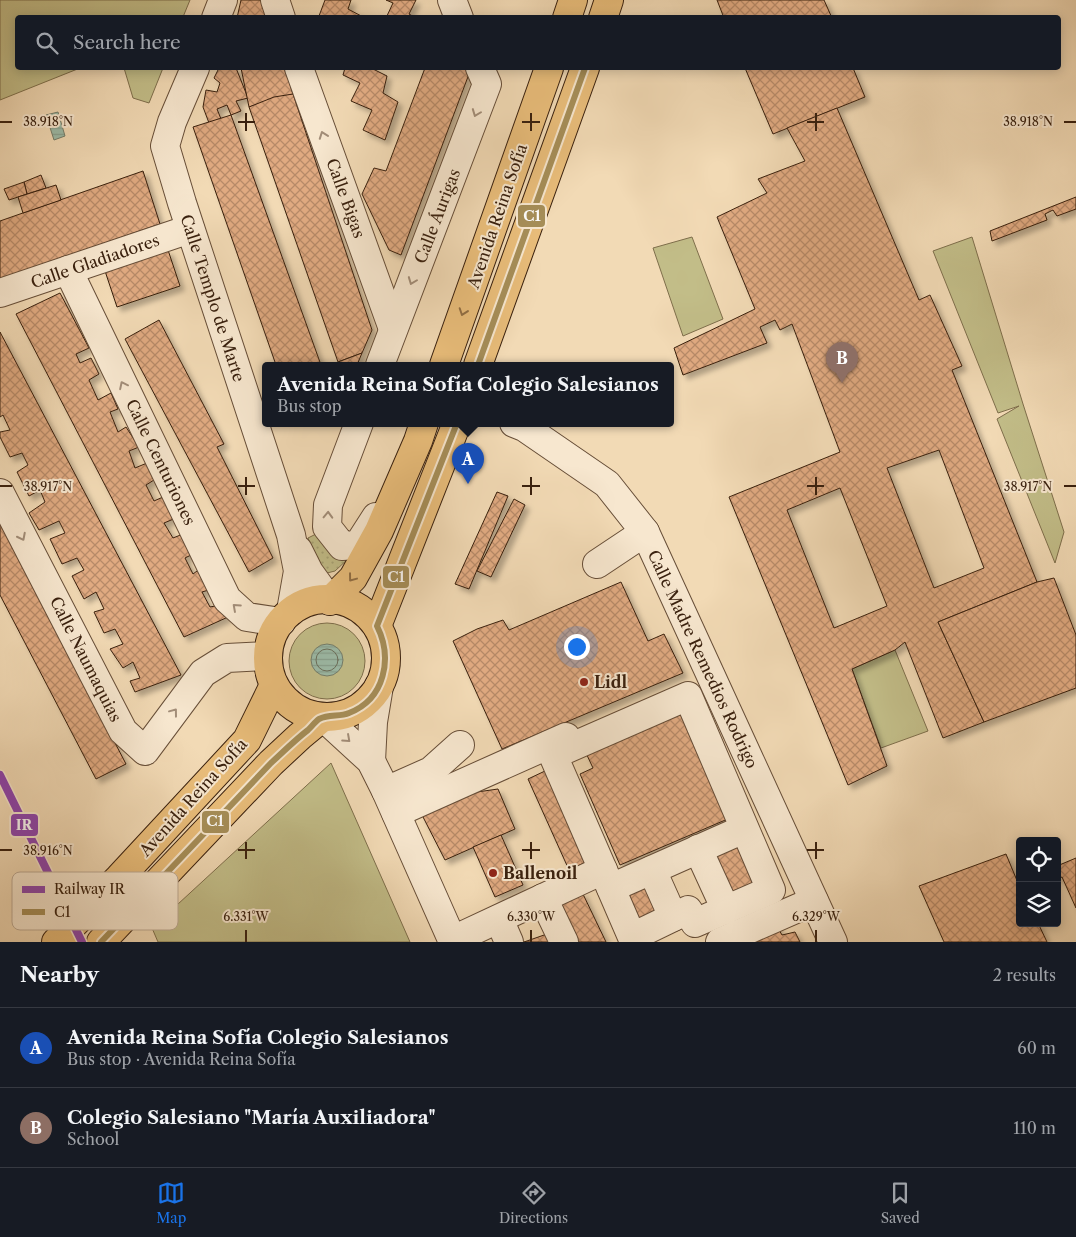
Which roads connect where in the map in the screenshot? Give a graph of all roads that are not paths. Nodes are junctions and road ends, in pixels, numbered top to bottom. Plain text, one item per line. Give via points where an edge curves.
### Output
1 (223, 0) edge
2 (275, 0) edge
3 (452, 0) edge
4 (573, 0) edge
5 (609, 0) edge
6 (217, 15) edge
7 (280, 15) edge
8 (458, 15) edge
9 (568, 15) edge
10 (604, 15) edge
11 (194, 70) edge
12 (300, 70) edge
13 (481, 70) edge
14 (548, 70) edge
15 (584, 70) edge
16 (190, 229) junction
17 (68, 270) junction
18 (0, 293) edge
19 (393, 329) junction
20 (381, 362) edge
21 (445, 362) edge
22 (479, 362) edge
23 (357, 427) edge
24 (454, 427) edge
25 (524, 427) edge
26 (421, 432) edge
27 (0, 493) edge
28 (645, 532) junction
29 (291, 535) junction
30 (597, 564) dead end
31 (330, 601) junction
32 (286, 617) junction
33 (377, 626) junction
34 (268, 656) junction
35 (710, 673) junction
36 (274, 685) junction
37 (379, 686) junction
38 (323, 718) junction
39 (460, 745) dead end
40 (551, 750) junction
41 (371, 761) junction
42 (391, 802) junction
43 (744, 828) junction
44 (698, 849) junction
45 (652, 870) junction
46 (126, 872) edge
47 (168, 872) edge
48 (607, 879) junction
49 (543, 898) junction
50 (814, 901) junction
51 (726, 910) junction
52 (673, 917) junction
53 (68, 930) edge
54 (113, 930) edge
55 (504, 931) edge
56 (453, 941) edge
57 (56, 942) edge
58 (101, 942) edge
59 (564, 942) edge
60 (720, 942) edge
61 (833, 942) edge

1 - 6 street
2 - 7 street
3 - 8 street
4 - 9 highway
5 - 10 highway
11 - 16 street, Calle Templo de Marte via 165,146
19 -> 12 street, Calle Bigas
13 -> 19 street, Calle Áurigas via 487,84
14 -> 21 highway, Avenida Reina Sofía
15 - 22 highway, Avenida Reina Sofía
16 - 17 street, Calle Gladiadores
16 - 29 street, Calle Templo de Marte
17 - 18 street, Calle Gladiadores
32 -> 17 street, Calle Centuriones via 247,616 227,599
19 - 20 street, Calle Áurigas
26 -> 23 street via 358,545 342,546 328,527 328,505
24 - 33 highway
25 - 28 street, Calle Madre Remedios Rodrigo via 607,484
26 -> 31 highway via 379,531 353,578
27 -> 34 street, Calle Naumaquias via 123,731 145,751 203,673 227,658
28 - 30 street
28 - 35 street, Calle Madre Remedios Rodrigo
29 - 31 street, Calle Templo de Marte via 309,572
29 - 32 street, Calle Templo de Marte via 298,571
31 - 32 highway via 307,603
31 - 33 highway via 340,601 356,608
32 - 34 highway via 274,631
33 - 37 highway via 386,658
34 - 36 highway
35 - 40 street
35 - 50 street, Calle Madre Remedios Rodrigo
36 - 38 highway via 291,705 304,713
36 - 46 highway, Avenida Reina Sofía via 247,740
37 - 38 highway via 359,708
37 - 41 street
38 -> 41 street
38 - 47 highway, Avenida Reina Sofía via 271,763
39 - 42 street
40 - 42 street
40 - 43 street via 688,696
40 - 48 street
41 - 42 street
42 - 56 street
43 - 44 street
43 - 51 street via 770,890
44 - 45 street
44 - 51 street
45 - 48 street
45 - 52 street
48 - 49 street
48 - 52 street via 632,937
49 - 55 street
49 - 59 street
50 - 60 street
50 - 61 street, Calle Madre Remedios Rodrigo
51 - 52 street via 695,923 688,910
53 - 57 highway, Avenida Reina Sofía
54 - 58 highway, Avenida Reina Sofía
55 - 56 street

